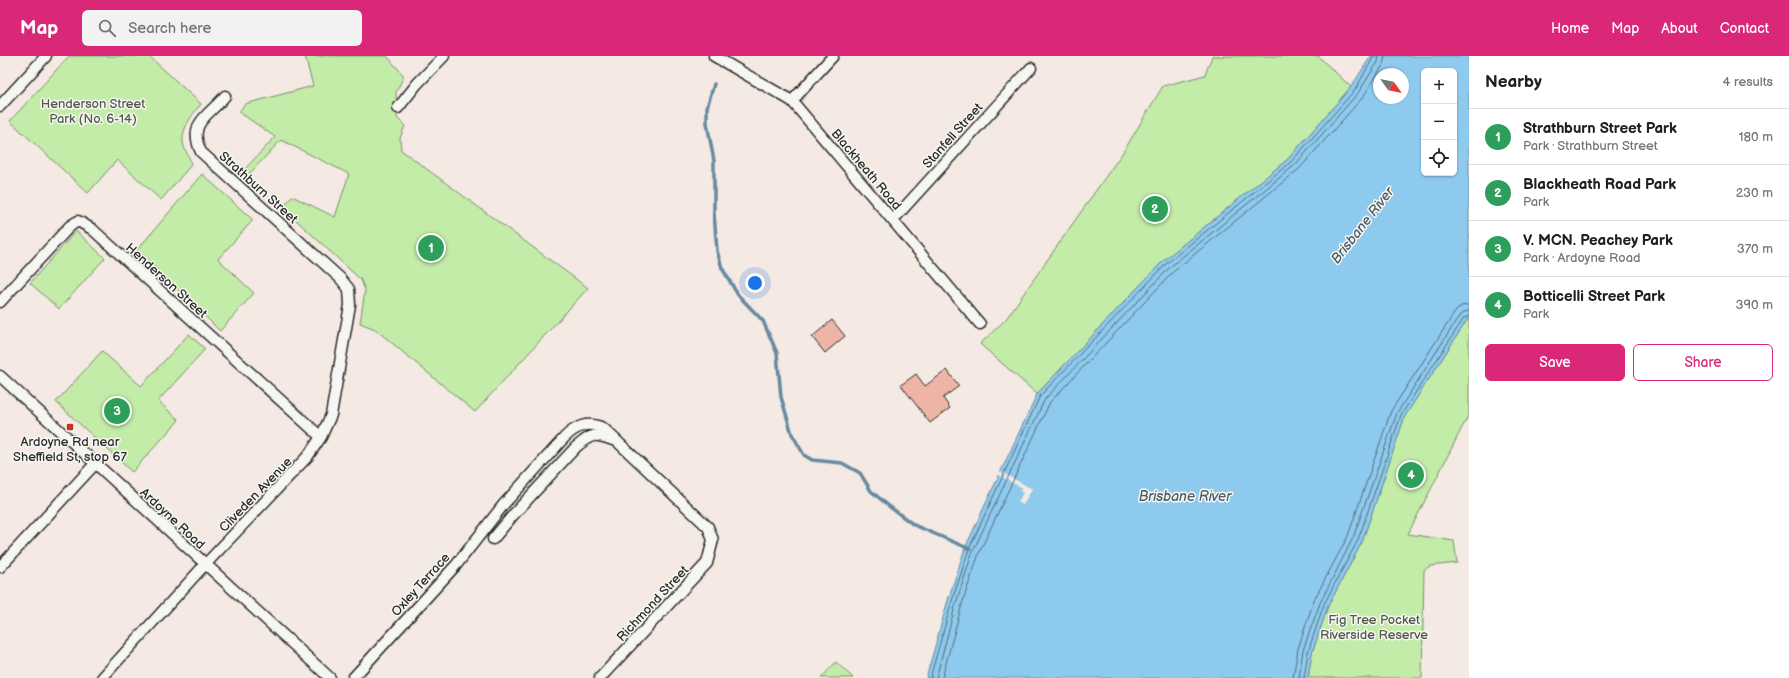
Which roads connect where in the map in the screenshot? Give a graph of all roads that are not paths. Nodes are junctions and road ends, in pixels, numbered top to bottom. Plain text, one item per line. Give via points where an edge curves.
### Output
1 (46, 56) edge
2 (444, 56) edge
3 (714, 56) edge
4 (833, 56) edge
5 (1031, 68) dead end
6 (225, 96) dead end
7 (792, 100) junction
8 (0, 106) edge
9 (398, 108) dead end
10 (893, 220) junction
11 (349, 289) joint
12 (0, 302) edge
13 (980, 324) dead end
14 (0, 376) edge
15 (321, 437) junction
16 (614, 440) junction
17 (95, 464) junction
18 (504, 504) junction
19 (514, 514) junction
20 (493, 539) dead end
21 (712, 540) joint
22 (205, 565) junction
23 (0, 567) edge
24 (102, 678) edge
25 (330, 678) edge
26 (353, 678) edge
27 (600, 678) edge

1 - 8 street
2 - 9 street
3 - 7 street, Blackheath Road
4 - 7 street
5 - 10 street, Stanfell Street
6 - 11 street, Strathburn Street via 198,125 196,135 201,152
7 - 10 street, Blackheath Road
10 - 13 street, Blackheath Road
11 - 15 street, Cliveden Avenue via 350,305 331,415
12 - 15 street, Henderson Street via 70,226 78,221 82,222
14 - 17 street, Ardoyne Road
15 - 22 street, Cliveden Avenue via 308,456
16 - 18 street, Oxley Terrace via 603,428 593,424 571,431
16 - 19 street via 597,435 588,438 576,447
16 - 21 street, Oxley Terrace via 708,528
17 - 22 street, Ardoyne Road
17 - 23 street
18 - 19 street
18 - 26 street, Oxley Terrace via 457,564
19 - 20 street
21 - 27 street, Richmond Street via 707,563
22 - 24 street, Cliveden Avenue
22 - 25 street, Ardoyne Road

